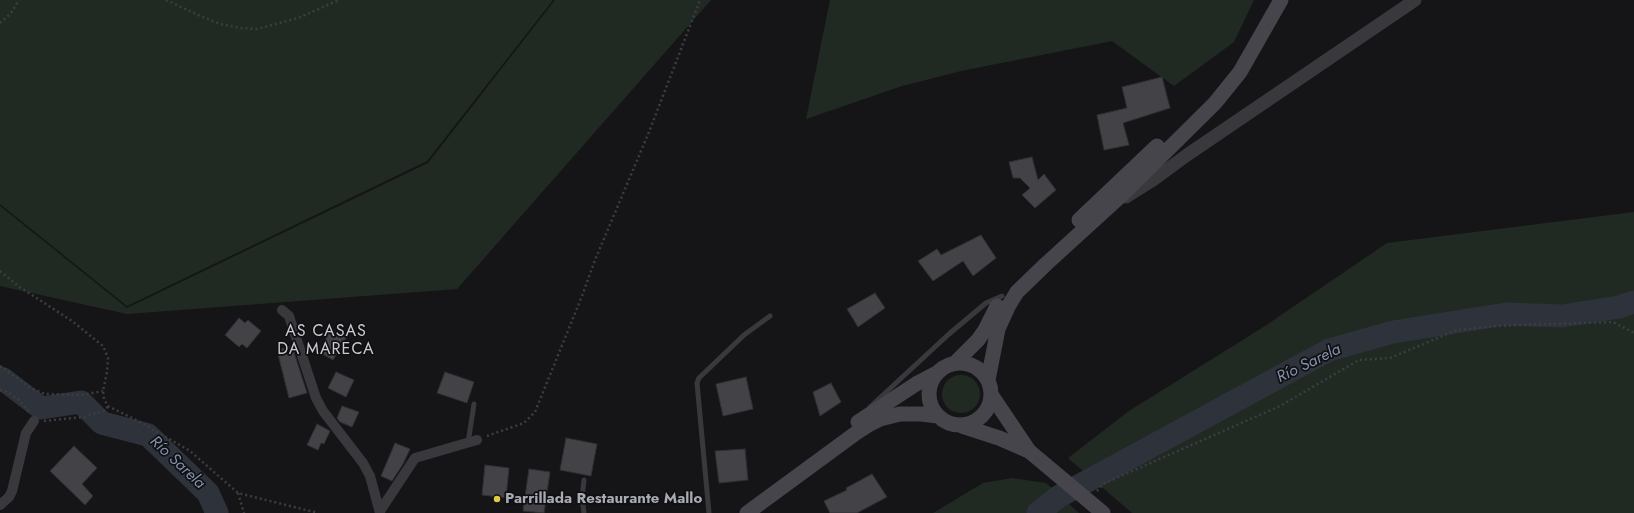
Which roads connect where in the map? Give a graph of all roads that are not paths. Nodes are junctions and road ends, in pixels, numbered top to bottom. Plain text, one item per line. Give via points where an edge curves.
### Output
1 (1280, 0) edge
2 (1415, 0) edge
3 (1253, 48) junction
4 (1148, 168) junction
5 (1166, 170) junction
6 (1103, 212) junction
7 (1078, 221) junction
8 (1002, 296) junction
9 (282, 310) dead end
10 (770, 316) dead end
11 (955, 363) junction
12 (937, 373) junction
13 (988, 380) junction
14 (903, 392) junction
15 (992, 396) junction
16 (879, 398) junction
17 (474, 404) dead end
18 (938, 416) junction
19 (34, 421) road end
20 (852, 426) junction
21 (962, 426) junction
22 (473, 441) joint
23 (1029, 451) junction
24 (807, 468) junction
25 (584, 480) dead end
26 (0, 505) edge
27 (380, 512) edge
28 (584, 513) edge
29 (709, 513) edge
30 (747, 513) edge
31 (1103, 513) edge

1 - 3 main road
2 - 5 street
3 - 4 main road via 1240,72 1215,103
3 - 7 main road via 1211,94
4 - 5 street
4 - 6 main road
4 - 7 street via 1139,172 1104,203
5 - 6 street
6 - 13 main road via 1028,280 1009,305 998,329
7 - 8 main road via 1022,272
8 - 11 main road via 985,330
8 - 16 lane via 986,303
9 - 27 street via 289,316 316,398 363,463 370,476
10 - 29 lane via 744,334 699,378 697,383
11 - 12 main road
11 - 13 main road via 964,363 980,369
12 - 14 main road
12 - 18 main road via 929,393 930,404
13 - 15 main road
14 - 16 lane
14 - 20 main road
15 - 21 main road via 987,411 981,418 972,424
15 - 23 main road
16 - 20 lane
17 - 22 lane
18 - 21 main road via 952,425
18 - 24 main road via 910,414 880,419
19 - 26 street via 26,433 12,491
20 - 24 main road
21 - 23 main road
22 - 27 street via 414,458
23 - 31 main road, bridge
24 - 30 main road
25 - 28 lane

